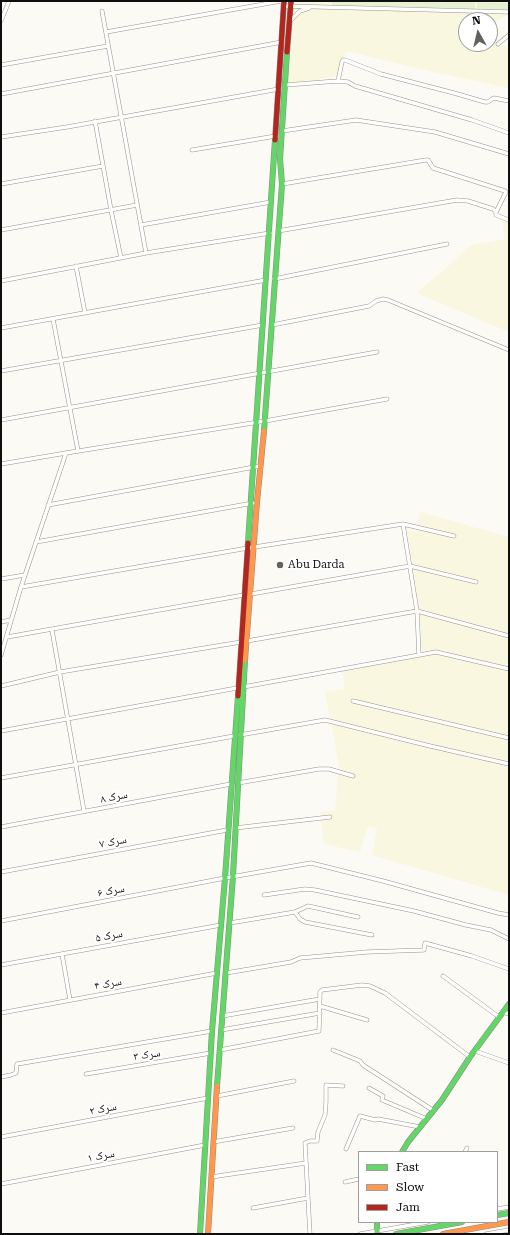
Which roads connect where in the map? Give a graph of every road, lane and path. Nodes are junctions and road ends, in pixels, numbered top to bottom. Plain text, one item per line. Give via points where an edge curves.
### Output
1 (9, 1) edge
2 (283, 3) edge
3 (291, 3) edge
4 (316, 7) junction
5 (102, 11) dead end
6 (509, 12) edge
7 (1, 21) edge
8 (290, 22) junction
9 (106, 32) junction
10 (509, 35) edge
11 (282, 42) junction
12 (498, 44) dead end
13 (108, 46) junction
14 (1, 65) edge
15 (113, 73) junction
16 (338, 81) junction
17 (285, 85) junction
18 (279, 88) junction
19 (1, 94) edge
20 (509, 102) edge
21 (121, 117) junction
22 (95, 121) junction
23 (282, 132) junction
24 (509, 133) edge
25 (1, 136) edge
26 (276, 136) junction
27 (192, 150) dead end
28 (509, 154) edge
29 (103, 166) junction
30 (1, 184) edge
31 (282, 184) junction
32 (272, 202) junction
33 (137, 205) junction
34 (111, 210) junction
35 (496, 212) junction
36 (509, 220) edge
37 (141, 225) junction
38 (1, 230) edge
39 (278, 231) junction
40 (270, 232) junction
41 (447, 244) dead end
42 (146, 253) junction
43 (121, 258) junction
44 (76, 266) junction
45 (274, 279) junction
46 (1, 280) edge
47 (266, 280) junction
48 (85, 313) junction
49 (53, 319) junction
50 (263, 325) junction
51 (272, 325) junction
52 (1, 328) edge
53 (509, 350) edge
54 (377, 352) dead end
55 (60, 360) junction
56 (1, 370) edge
57 (268, 372) junction
58 (260, 373) junction
59 (387, 399) dead end
60 (70, 408) junction
61 (1, 420) edge
62 (264, 421) junction
63 (257, 422) junction
64 (78, 451) junction
65 (66, 453) junction
66 (1, 464) edge
67 (260, 466) junction
68 (254, 467) junction
69 (257, 502) junction
70 (251, 503) junction
71 (48, 505) junction
72 (403, 524) junction
73 (454, 536) dead end
74 (36, 542) junction
75 (254, 547) junction
76 (248, 548) junction
77 (410, 566) junction
78 (25, 575) junction
79 (1, 579) edge
80 (476, 582) dead end
81 (21, 587) junction
82 (251, 594) junction
83 (244, 596) junction
84 (417, 611) junction
85 (12, 620) junction
86 (1, 622) edge
87 (52, 630) junction
88 (509, 636) edge
89 (7, 637) junction
90 (247, 640) junction
91 (241, 642) junction
92 (1, 655) edge
93 (420, 655) junction
94 (509, 669) edge
95 (60, 672) junction
96 (1, 686) edge
97 (240, 687) junction
98 (353, 700) dead end
99 (68, 718) junction
100 (1, 731) edge
101 (240, 735) junction
102 (234, 736) junction
103 (509, 738) edge
104 (76, 763) junction
105 (509, 764) edge
106 (353, 776) dead end
107 (1, 778) edge
108 (238, 783) junction
109 (231, 784) junction
110 (84, 811) junction
111 (330, 817) dead end
112 (1, 827) edge
113 (235, 828) junction
114 (227, 830) junction
115 (1, 872) edge
116 (233, 876) junction
117 (224, 878) junction
118 (264, 895) dead end
119 (296, 912) junction
120 (509, 915) edge
121 (358, 917) dead end
122 (1, 921) edge
123 (230, 923) junction
124 (221, 924) junction
125 (372, 935) dead end
126 (509, 939) edge
127 (62, 954) junction
128 (1, 965) edge
129 (509, 969) edge
130 (226, 973) junction
131 (217, 974) junction
132 (443, 976) dead end
133 (320, 998) junction
134 (70, 1000) junction
135 (509, 1004) edge
136 (320, 1006) junction
137 (1, 1013) edge
138 (320, 1013) junction
139 (509, 1014) edge
140 (501, 1015) junction
141 (222, 1016) junction
142 (367, 1020) dead end
143 (221, 1030) junction
144 (212, 1031) junction
145 (220, 1050) junction
146 (333, 1050) dead end
147 (475, 1051) junction
148 (211, 1053) junction
149 (470, 1057) junction
150 (509, 1063) edge
151 (86, 1074) dead end
152 (1, 1077) edge
153 (294, 1082) dead end
154 (343, 1086) dead end
155 (369, 1088) dead end
156 (217, 1096) junction
157 (208, 1098) junction
158 (434, 1111) junction
159 (427, 1119) junction
160 (420, 1127) junction
161 (293, 1128) dead end
162 (1, 1137) edge
163 (213, 1142) junction
164 (205, 1146) junction
165 (346, 1149) dead end
166 (403, 1151) edge
167 (306, 1163) junction
168 (210, 1177) junction
169 (358, 1180) edge
170 (345, 1182) dead end
171 (1, 1184) edge
172 (308, 1198) junction
173 (509, 1207) edge
174 (253, 1208) dead end
175 (498, 1209) edge
176 (509, 1213) edge
177 (498, 1216) edge
178 (509, 1222) edge
179 (423, 1223) edge
180 (456, 1223) edge
181 (509, 1230) edge
182 (377, 1233) edge
183 (200, 1234) edge
184 (208, 1234) edge
185 (310, 1234) edge
186 (360, 1234) edge
187 (396, 1234) edge
188 (443, 1234) edge
189 (486, 1234) edge

1 - 7 street
2 - 3 street
2 - 9 street
2 - 11 main road
3 - 4 street
3 - 8 main road
4 - 6 street via 325,5
4 - 8 street via 304,9
5 - 9 street
8 - 17 main road
9 - 13 street
10 - 12 street
11 - 15 street
11 - 18 main road
13 - 14 street
13 - 15 street
15 - 19 street
15 - 21 street
16 - 17 street
16 - 20 street via 342,62 345,60 381,74 484,102 494,98
16 - 24 street
17 - 23 main road
18 - 21 street
18 - 26 main road
21 - 22 street
21 - 33 street
22 - 25 street
22 - 29 street
23 - 28 street via 356,120 435,132
23 - 31 main road
26 - 27 street
26 - 32 main road
29 - 30 street
29 - 34 street
31 - 35 street via 428,160 433,168 505,191
31 - 39 main road
32 - 37 street
32 - 40 main road
33 - 34 street
33 - 37 street
34 - 38 street
34 - 43 street
35 - 36 street via 496,215
35 - 39 street via 468,201 452,200
37 - 42 street
39 - 45 main road
40 - 42 street
40 - 47 main road
41 - 45 street
42 - 43 street
43 - 44 street
44 - 46 street
44 - 48 street
45 - 51 main road
47 - 48 street
47 - 50 main road
48 - 49 street
49 - 52 street
49 - 55 street
50 - 55 street
50 - 58 main road
51 - 53 street via 369,306 383,299
51 - 57 main road
54 - 57 street
55 - 56 street
55 - 60 street
57 - 58 street
57 - 62 main road
58 - 60 street
58 - 63 main road
59 - 62 street
60 - 61 street
60 - 64 street
62 - 63 street
62 - 67 main road
63 - 64 street
63 - 68 main road
64 - 65 street
65 - 66 street
65 - 71 street
67 - 68 street
67 - 69 main road
68 - 70 main road
68 - 71 street
69 - 70 street
69 - 75 main road
70 - 74 street
70 - 76 main road
71 - 74 street
72 - 73 street
72 - 75 street
72 - 77 street
74 - 78 street
75 - 76 street
75 - 82 main road
76 - 81 street
76 - 83 main road
77 - 80 street
77 - 82 street
77 - 84 street
78 - 79 street
78 - 81 street
81 - 85 street
82 - 90 main road
83 - 87 street
83 - 91 main road
84 - 88 street
84 - 90 street
84 - 93 street
85 - 86 street
85 - 89 street
87 - 89 street
87 - 95 street
89 - 92 street
90 - 97 main road
91 - 95 street
91 - 97 main road
93 - 94 street via 436,652
93 - 97 street
95 - 96 street
95 - 99 street
97 - 99 street
97 - 101 main road
97 - 102 main road
98 - 103 street
99 - 100 street
99 - 104 street
101 - 105 street via 325,720
101 - 108 main road
102 - 104 street
102 - 109 main road
104 - 107 street
104 - 110 street
106 - 108 street via 329,769 319,769
108 - 113 main road
109 - 110 street, سرک ۸
109 - 114 main road
110 - 112 street, سرک ۸
111 - 113 street
113 - 116 main road
114 - 115 street, سرک ۷
114 - 117 main road
116 - 117 street, سرک ۶
116 - 120 street, سرک ۶ via 311,863
116 - 123 main road
117 - 122 street, سرک ۶
117 - 124 main road
118 - 126 street via 305,888 490,930
119 - 121 street via 308,906
119 - 123 street
119 - 125 street via 305,922
123 - 130 main road
124 - 127 street, سرک ۵
124 - 131 main road
127 - 128 street, سرک ۵
127 - 134 street
129 - 130 street via 425,943 424,950 300,958 291,962
130 - 141 main road
131 - 134 street, سرک ۴
131 - 144 main road
132 - 140 street
133 - 136 street
133 - 141 street
133 - 149 street via 322,990 356,985 370,986 385,994
134 - 137 street, سرک ۴
135 - 140 main road
136 - 138 street
136 - 142 street
138 - 143 street
138 - 145 street via 319,1031
139 - 140 street
140 - 147 main road
141 - 143 main road
143 - 145 main road
144 - 148 main road
144 - 152 street via 17,1064 16,1073
145 - 156 main road
146 - 158 street via 360,1061
147 - 149 main road
147 - 150 street
148 - 151 street, سرک ۳
148 - 157 main road
149 - 158 main road
153 - 156 street
154 - 167 street via 326,1085 325,1115 317,1141 305,1143
155 - 159 street via 383,1096 382,1100
156 - 163 main road
157 - 162 street, سرک ۲
157 - 164 main road
158 - 159 main road
159 - 160 main road
160 - 165 street via 360,1116
160 - 166 main road
161 - 163 street
163 - 168 main road
164 - 171 street, سرک ۱
164 - 183 main road
167 - 168 street
167 - 172 street
168 - 184 main road
169 - 170 street
172 - 174 street
172 - 185 street
173 - 175 street
176 - 177 main road
178 - 188 main road
179 - 182 street
180 - 187 main road
181 - 189 street
182 - 186 street

